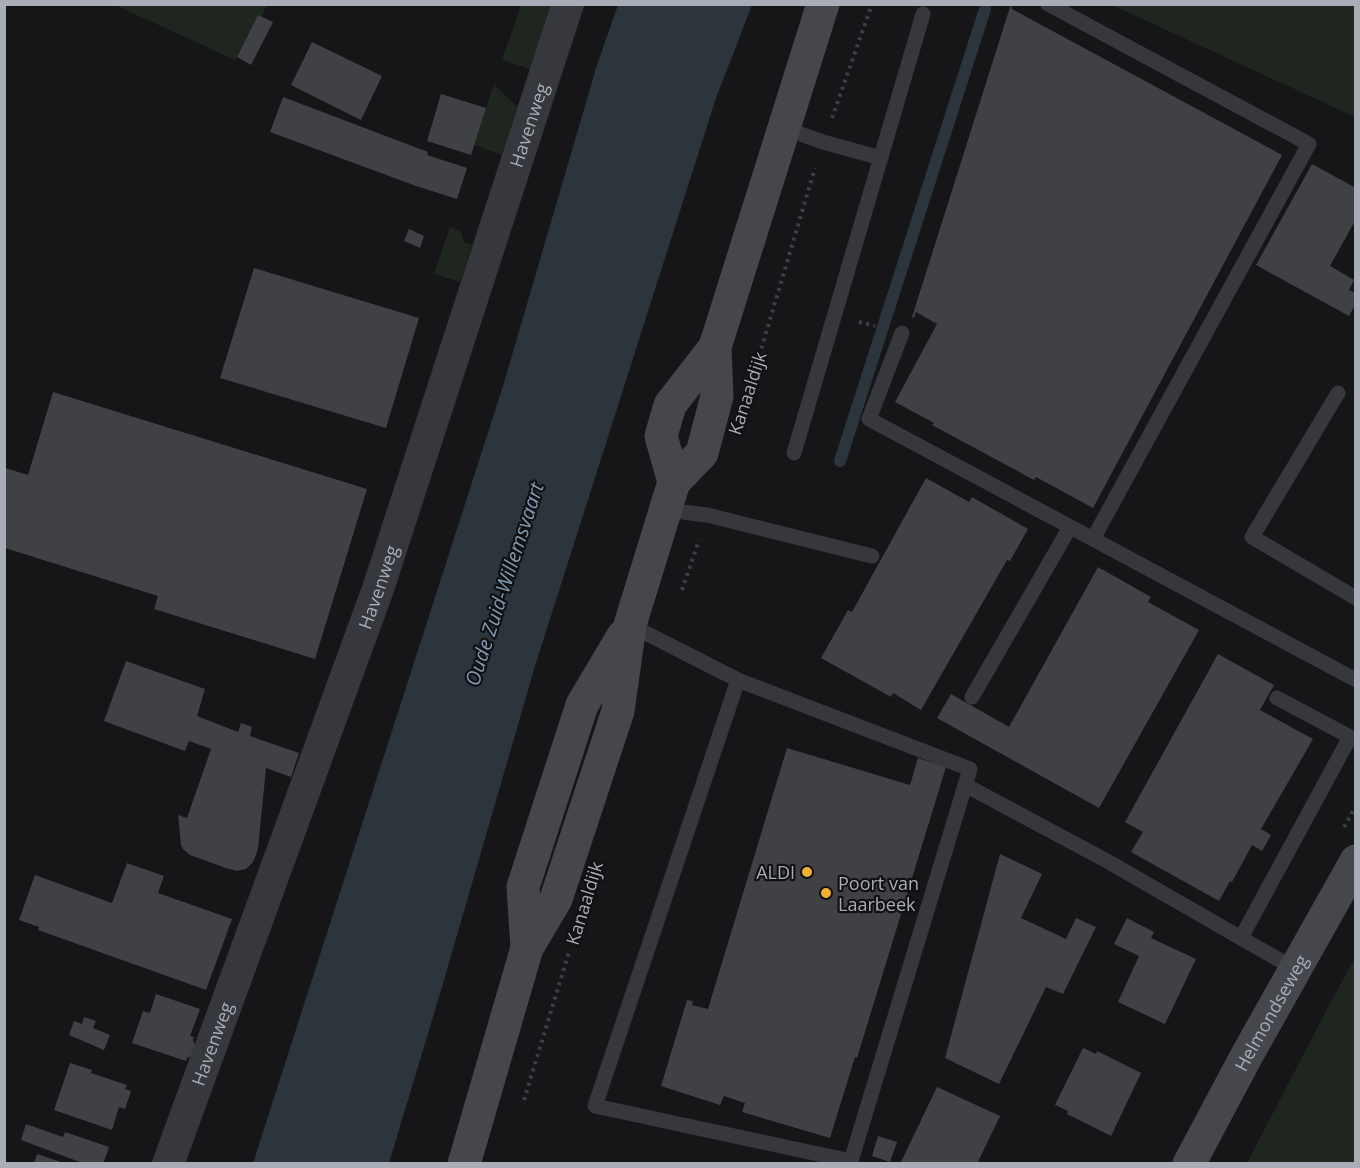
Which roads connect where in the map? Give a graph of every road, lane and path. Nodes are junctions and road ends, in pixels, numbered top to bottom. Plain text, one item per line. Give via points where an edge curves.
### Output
1 (568, 4) edge
2 (823, 4) edge
3 (872, 4) edge
4 (1048, 4) edge
5 (923, 14) dead end
6 (784, 128) junction
7 (823, 142) junction
8 (881, 158) junction
9 (835, 315) junction
10 (902, 333) joint
11 (715, 347) junction
12 (752, 379) dead end
13 (1338, 393) dead end
14 (794, 453) dead end
15 (670, 496) junction
16 (707, 515) junction
17 (1070, 527) junction
18 (1093, 539) junction
19 (872, 556) dead end
20 (1356, 598) edge
21 (630, 625) junction
22 (665, 642) junction
23 (738, 680) junction
24 (1356, 680) edge
25 (972, 697) dead end
26 (1277, 698) dead end
27 (1353, 738) edge
28 (965, 785) junction
29 (1356, 861) edge
30 (1241, 938) junction
31 (571, 948) dead end
32 (1295, 969) junction
33 (522, 1106) dead end
34 (168, 1164) edge
35 (464, 1164) edge
36 (1188, 1164) edge

1 - 34 street, Havenweg via 378,589
2 - 6 main road, Kanaaldijk
3 - 7 path, Kanaaldijk
4 - 18 lane via 1308,144
5 - 8 lane
6 - 7 lane
6 - 11 main road, Kanaaldijk
7 - 8 lane
7 - 12 path, Kanaaldijk
8 - 9 lane
9 - 10 path
9 - 14 lane
10 - 17 lane via 869,419
11 - 15 main road, Kanaaldijk via 717,396 702,453
11 - 15 main road, Kanaaldijk via 670,405 662,436
13 - 20 lane via 1252,537
15 - 16 lane
15 - 21 main road, Kanaaldijk
16 - 19 lane
16 - 22 path
17 - 18 lane
17 - 25 lane
18 - 24 lane
21 - 22 lane
21 - 35 main road, Kanaaldijk via 618,711 556,899 527,948
22 - 23 lane
23 - 28 lane via 970,769
23 - 28 lane via 595,1106 851,1161
26 - 27 lane
27 - 30 lane
28 - 30 lane
29 - 32 main road, Helmondseweg
30 - 32 lane
31 - 33 path, Kanaaldijk
32 - 36 main road, Helmondseweg

